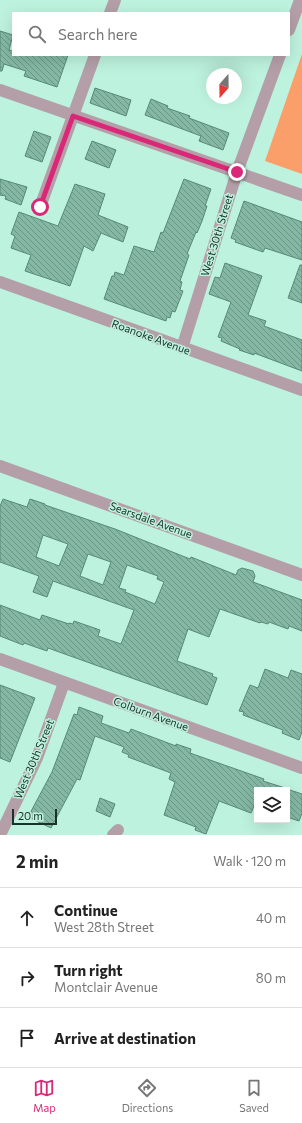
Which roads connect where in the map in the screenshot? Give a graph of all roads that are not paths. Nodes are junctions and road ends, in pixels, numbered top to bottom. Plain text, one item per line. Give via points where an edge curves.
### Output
1 (115, 0) edge
2 (300, 0) edge
3 (110, 12) edge
4 (290, 27) edge
5 (95, 56) edge
6 (280, 56) edge
7 (0, 90) edge
8 (73, 116) junction
9 (237, 172) junction
10 (302, 195) edge
11 (40, 207) dead end
12 (0, 282) edge
13 (182, 348) junction
14 (302, 390) edge
15 (0, 466) edge
16 (302, 574) edge
17 (0, 659) edge
18 (64, 683) junction
19 (302, 768) edge
20 (0, 835) edge

1 - 3 street
2 - 4 street
5 - 8 street
6 - 9 street, West 30th Street
7 - 8 street
8 - 9 street
8 - 11 street
9 - 10 street
9 - 13 street, West 30th Street
12 - 13 street, Roanoke Avenue
13 - 14 street, Roanoke Avenue
15 - 16 street, Searsdale Avenue
17 - 18 street, Colburn Avenue
18 - 19 street, Colburn Avenue
18 - 20 street, West 30th Street via 37,758

